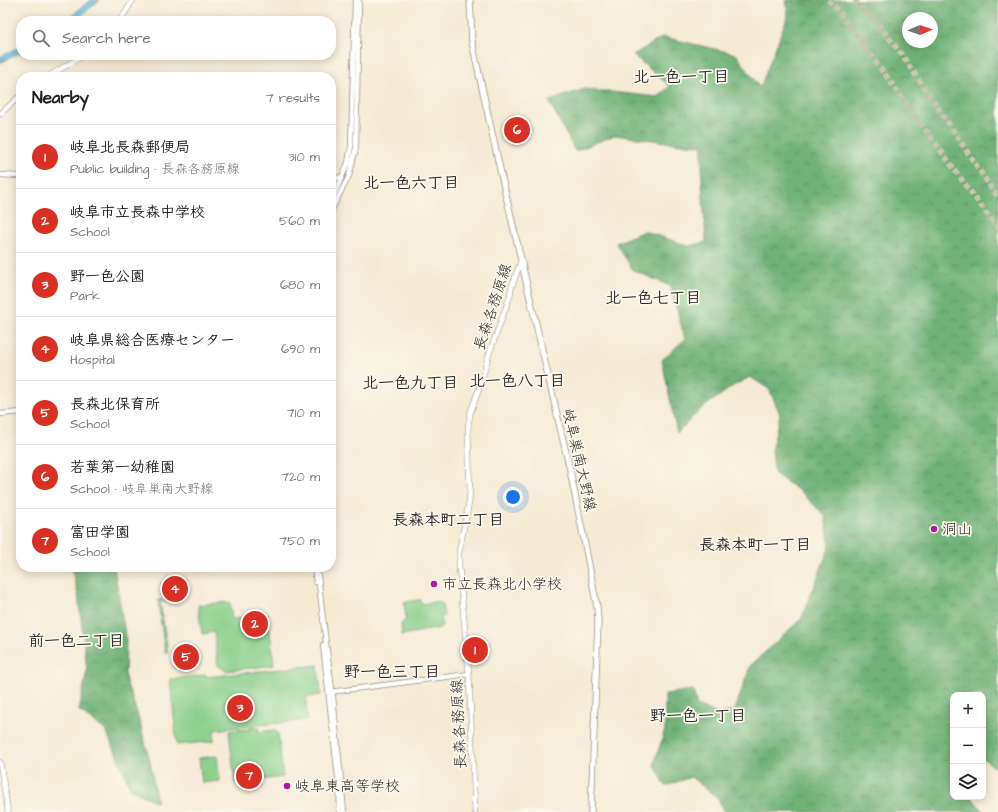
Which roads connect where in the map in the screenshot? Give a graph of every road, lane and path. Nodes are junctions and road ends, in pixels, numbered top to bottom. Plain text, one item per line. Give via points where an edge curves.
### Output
1 (133, 0) edge
2 (355, 0) edge
3 (359, 0) edge
4 (470, 0) edge
5 (123, 16) edge
6 (76, 60) edge
7 (56, 72) edge
8 (16, 100) edge
9 (0, 114) edge
10 (0, 175) edge
11 (16, 176) edge
12 (342, 177) junction
13 (336, 178) edge
14 (336, 191) edge
15 (336, 201) edge
16 (521, 261) junction
17 (16, 412) edge
18 (0, 414) edge
19 (315, 572) edge
20 (318, 572) edge
21 (469, 674) junction
22 (330, 692) junction
23 (0, 762) edge
24 (8, 812) edge
25 (340, 812) edge
26 (344, 812) edge
27 (475, 812) edge
28 (591, 812) edge

1 - 5 main road
2 - 12 street via 351,146
3 - 15 street via 356,148 349,176
4 - 16 main road, 岐阜巣南大野線 via 472,42
6 - 7 main road
8 - 9 main road
10 - 11 street
12 - 13 street
12 - 14 street
16 - 21 main road, 長森各務原線 via 489,354 468,427 470,490 459,552 459,566
16 - 28 main road, 岐阜巣南大野線 via 570,470 597,607
17 - 18 street
19 - 22 street
20 - 22 street
21 - 22 street
21 - 27 main road, 長森各務原線
22 - 25 street
22 - 26 street
23 - 24 main road

